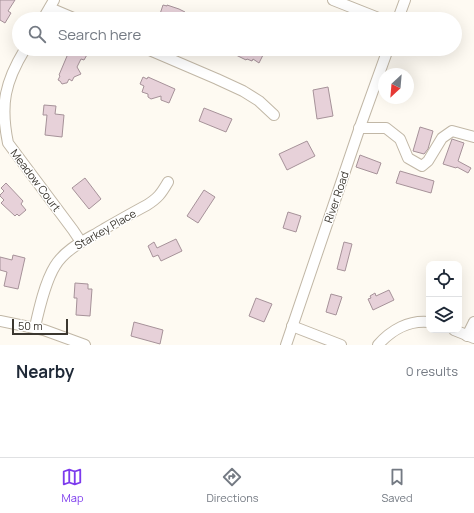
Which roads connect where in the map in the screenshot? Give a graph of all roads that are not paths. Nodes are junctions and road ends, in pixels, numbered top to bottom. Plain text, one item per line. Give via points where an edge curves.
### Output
1 (333, 0) edge
2 (405, 0) edge
3 (52, 4) edge
4 (65, 12) edge
5 (363, 12) edge
6 (401, 12) edge
7 (21, 56) edge
8 (163, 56) edge
9 (386, 56) edge
10 (274, 115) dead end
11 (360, 128) junction
12 (474, 137) edge
13 (168, 182) dead end
14 (81, 242) junction
15 (0, 321) edge
16 (426, 322) edge
17 (474, 322) edge
18 (292, 326) junction
19 (36, 327) junction
20 (461, 333) edge
21 (471, 337) edge
22 (85, 345) edge
23 (286, 345) edge
24 (341, 345) edge
25 (378, 345) edge

1 - 5 street
2 - 6 street
3 - 4 street
7 - 14 street, Meadow Court via 2,93 2,129 8,143
8 - 10 street via 243,91
9 - 11 street, River Road
11 - 12 street via 386,128 400,139 408,158 422,166 442,138 452,131
11 - 18 street, River Road
13 - 14 street, Starkey Place via 156,199
14 - 19 street, Starkey Place via 61,258 50,275
15 - 19 street
16 - 25 street via 396,329
17 - 21 street
18 - 23 street, River Road
18 - 24 street
19 - 22 street
20 - 21 street

